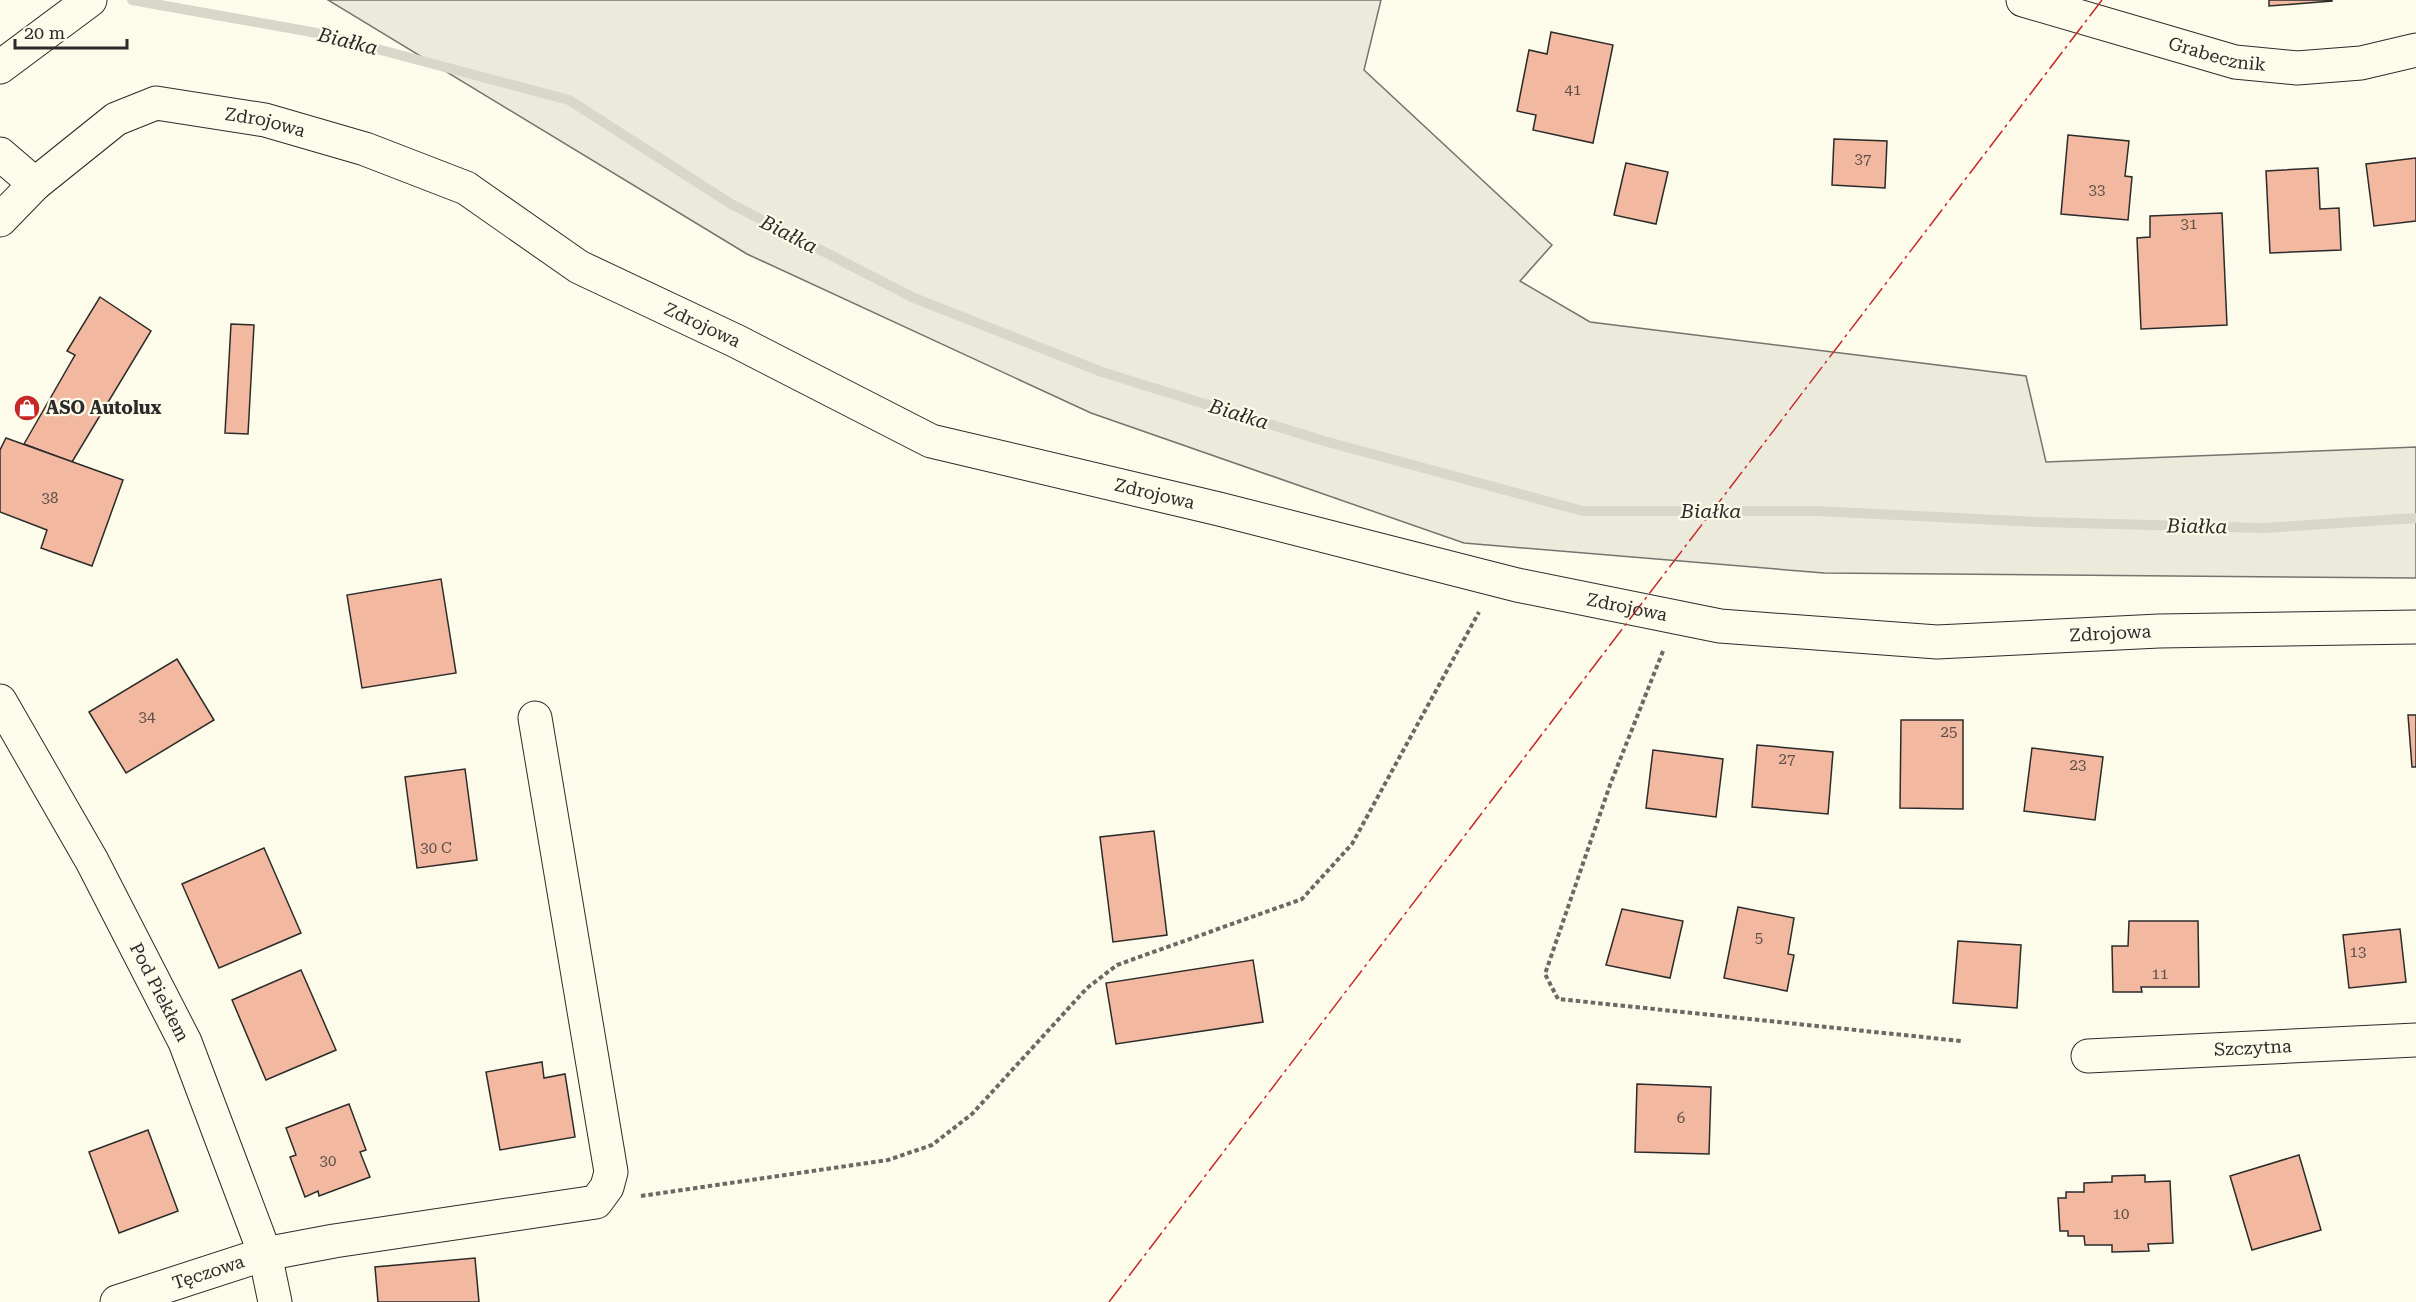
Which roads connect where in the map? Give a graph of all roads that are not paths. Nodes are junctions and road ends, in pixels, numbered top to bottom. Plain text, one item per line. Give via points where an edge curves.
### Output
1 (90, 0) edge
2 (2023, 0) edge
3 (2416, 50) edge
4 (0, 67) edge
5 (0, 153) edge
6 (35, 184) junction
7 (0, 220) edge
8 (2416, 627) edge
9 (0, 701) edge
10 (535, 718) dead end
11 (2416, 1040) edge
12 (2088, 1056) dead end
13 (265, 1254) junction
14 (117, 1302) edge
15 (275, 1302) edge

1 - 4 main road
2 - 3 main road, Grabecznik via 2235,62 2297,68 2361,63
5 - 6 main road
6 - 7 main road
6 - 8 main road, Zdrojowa via 116,119 156,103 264,120 364,149 466,188 579,267 736,341 931,441 1497,580 1720,626 1937,642 2159,631
9 - 13 main road, Pod Piekłem via 92,861 185,1042
10 - 13 main road, Tęczowa via 611,1172 607,1186 596,1203
11 - 12 main road, Szczytna
13 - 14 main road, Tęczowa
13 - 15 main road, Pod Piekłem

